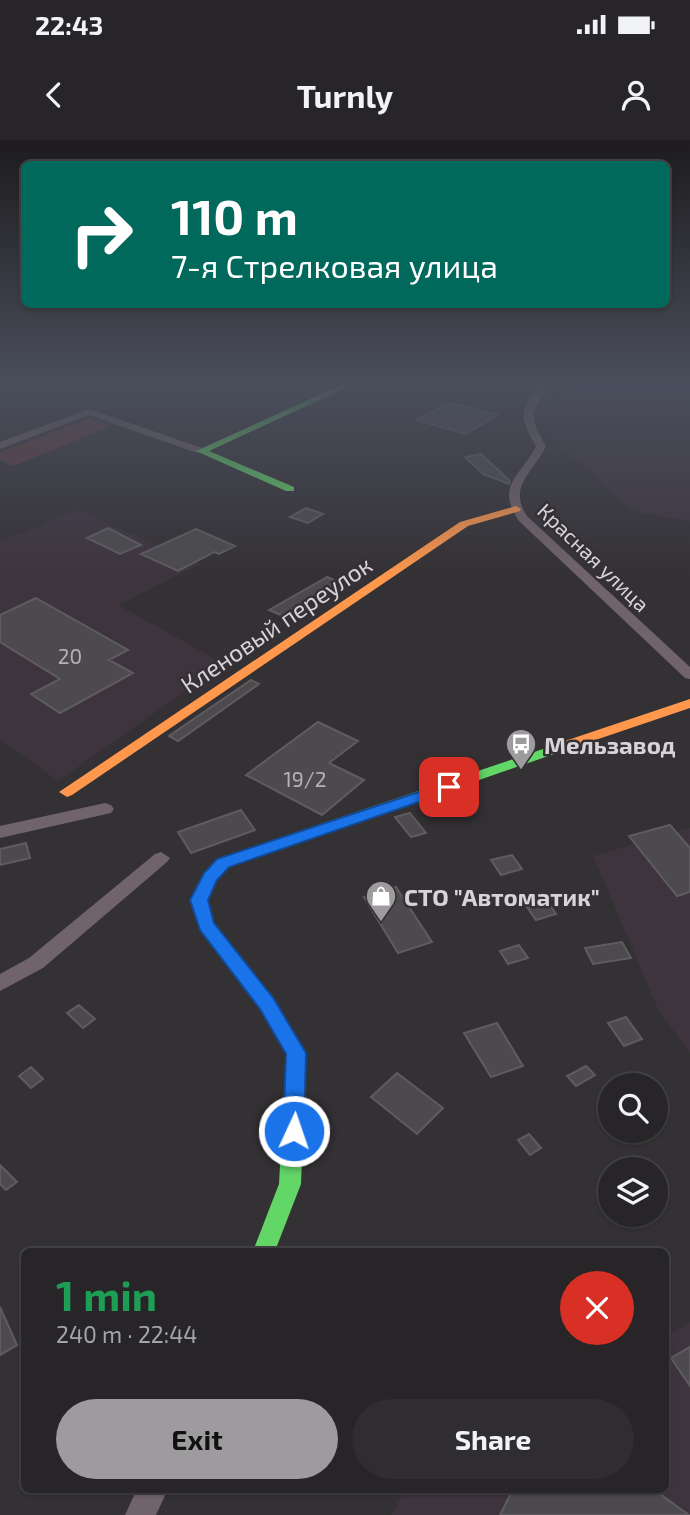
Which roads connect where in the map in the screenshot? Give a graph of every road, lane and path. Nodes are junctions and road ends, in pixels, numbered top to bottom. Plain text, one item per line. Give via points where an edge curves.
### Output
1 (196, 449) edge
2 (205, 449) edge
3 (540, 449) edge
4 (201, 451) junction
5 (290, 489) dead end
6 (516, 509) junction
7 (690, 676) edge
8 (690, 703) edge
9 (68, 792) dead end
10 (105, 809) dead end
11 (0, 832) edge
12 (161, 858) dead end
13 (0, 983) edge
14 (265, 1248) edge
15 (151, 1493) edge
16 (140, 1515) edge

1 - 4 street
2 - 4 street
3 - 6 street, Красная улица via 513,486
4 - 5 street
6 - 7 street, Красная улица
6 - 9 street, Кленовый переулок via 464,524
8 - 14 street via 223,863 210,877 199,900 206,925 267,1004 296,1053 290,1184
10 - 11 street
12 - 13 street via 36,963
15 - 16 street

